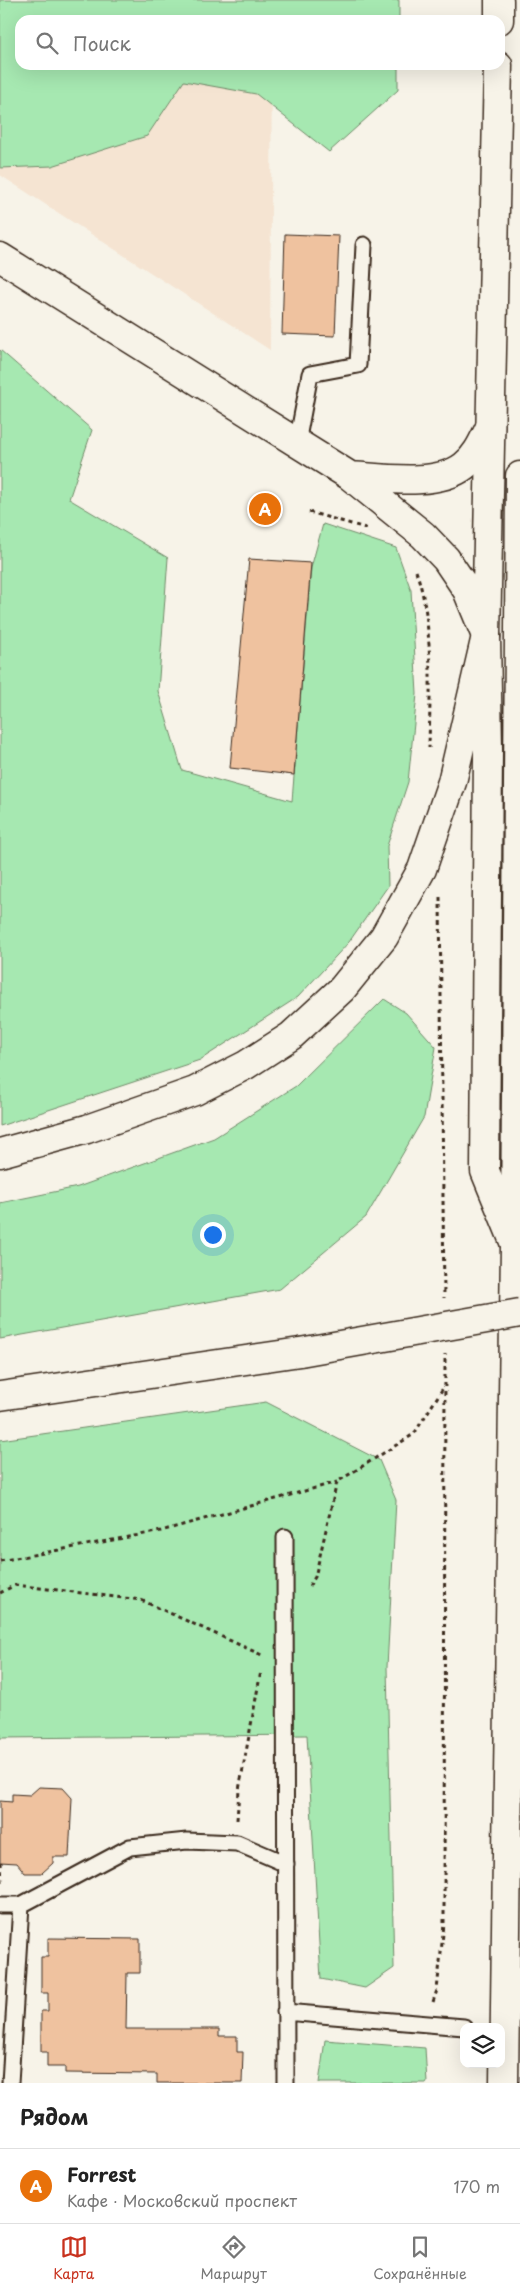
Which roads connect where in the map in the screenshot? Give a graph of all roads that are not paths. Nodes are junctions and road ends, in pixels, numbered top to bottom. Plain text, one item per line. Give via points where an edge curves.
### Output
1 (499, 0) edge
2 (499, 15) edge
3 (498, 70) edge
4 (364, 245) dead end
5 (0, 257) edge
6 (490, 427) junction
7 (297, 443) junction
8 (350, 476) junction
9 (520, 476) edge
10 (486, 636) junction
11 (0, 1153) edge
12 (515, 1244) junction
13 (520, 1313) edge
14 (0, 1396) edge
15 (285, 1537) dead end
16 (286, 1864) junction
17 (0, 1905) edge
18 (20, 1906) junction
19 (285, 2012) junction
20 (503, 2023) edge
21 (460, 2027) edge
22 (504, 2068) edge
23 (10, 2083) edge
24 (286, 2083) edge
25 (504, 2083) edge

1 - 2 main road
3 - 6 main road
4 - 7 lane via 358,364 310,374
5 - 7 main road
6 - 8 main road via 480,448 464,466 444,475 409,480
6 - 10 main road
7 - 8 main road
8 - 10 main road via 423,535 446,559 468,590
9 - 12 main road
10 - 11 main road via 452,782 422,869 384,937 342,989 291,1036 246,1065 195,1091 87,1129
10 - 12 main road via 485,1171
12 - 20 main road
13 - 14 main road, bridge via 300,1352
15 - 16 lane
16 - 18 lane via 237,1843 187,1841 130,1847
16 - 19 lane
17 - 18 lane
18 - 23 lane
19 - 21 lane
19 - 24 lane
22 - 25 main road

